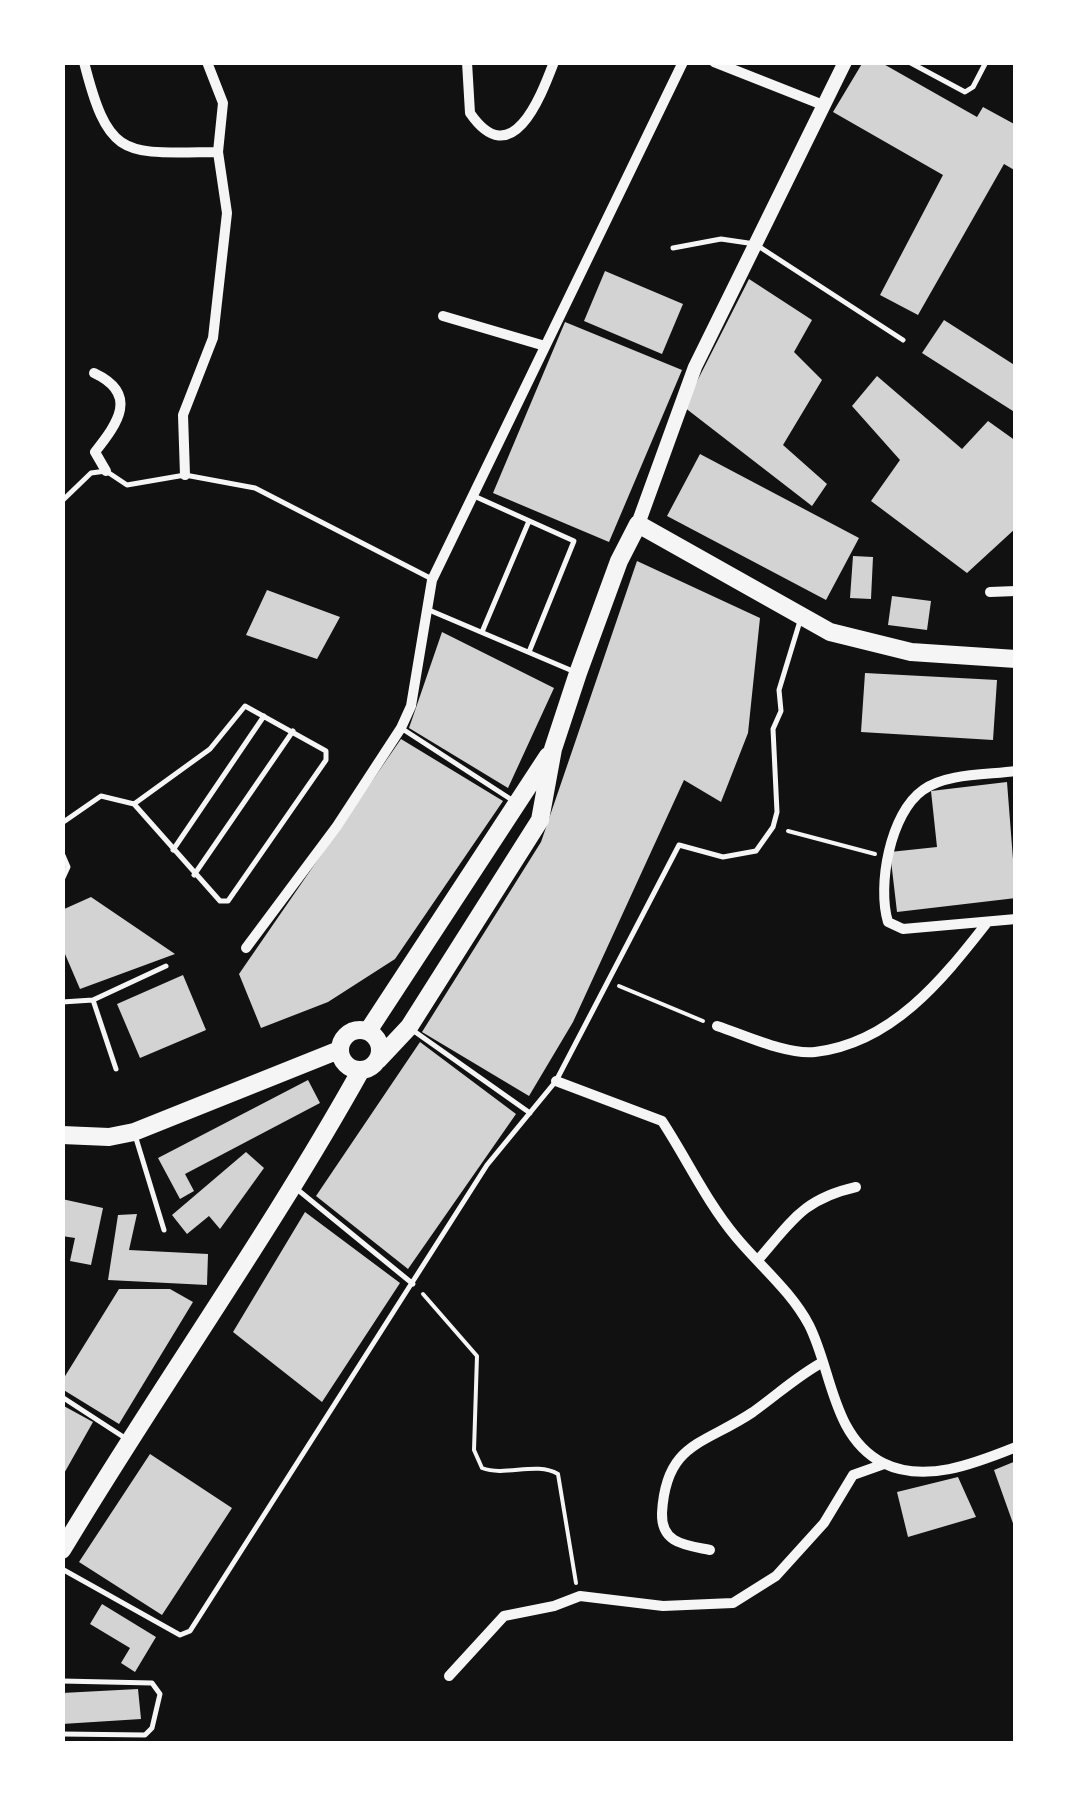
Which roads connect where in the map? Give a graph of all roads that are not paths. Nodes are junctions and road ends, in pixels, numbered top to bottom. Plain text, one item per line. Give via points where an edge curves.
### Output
1 (84, 62) edge
2 (207, 62) edge
3 (467, 62) edge
4 (554, 62) edge
5 (682, 62) edge
6 (714, 62) edge
7 (844, 62) edge
8 (909, 62) edge
9 (986, 62) edge
10 (822, 106) junction
11 (218, 152) junction
12 (755, 244) junction
13 (673, 248) dead end
14 (444, 316) dead end
15 (903, 340) dead end
16 (545, 346) junction
17 (94, 372) dead end
18 (106, 472) junction
19 (185, 475) junction
20 (474, 496) junction
21 (62, 501) edge
22 (530, 521) junction
23 (638, 524) junction
24 (432, 580) junction
25 (1016, 591) edge
26 (990, 592) dead end
27 (428, 609) junction
28 (801, 618) junction
29 (482, 632) junction
30 (529, 652) junction
31 (1016, 659) edge
32 (578, 673) junction
33 (264, 716) junction
34 (401, 728) junction
35 (293, 731) junction
36 (553, 750) junction
37 (1016, 771) edge
38 (515, 802) junction
39 (134, 804) junction
40 (62, 822) edge
41 (173, 850) junction
42 (62, 852) edge
43 (194, 875) junction
44 (62, 880) edge
45 (1016, 920) edge
46 (986, 924) junction
47 (246, 948) dead end
48 (166, 966) dead end
49 (94, 1000) junction
50 (62, 1002) edge
51 (717, 1026) road end
52 (408, 1027) junction
53 (368, 1031) junction
54 (340, 1050) junction
55 (378, 1060) junction
56 (116, 1070) dead end
57 (361, 1070) junction
58 (556, 1082) junction
59 (530, 1114) junction
60 (134, 1132) junction
61 (62, 1135) edge
62 (856, 1187) dead end
63 (295, 1188) junction
64 (164, 1230) dead end
65 (758, 1260) junction
66 (413, 1284) junction
67 (823, 1362) junction
68 (62, 1397) edge
69 (128, 1440) junction
70 (1016, 1447) edge
71 (884, 1464) junction
72 (62, 1550) edge
73 (710, 1550) dead end
74 (62, 1569) edge
75 (448, 1676) dead end
76 (62, 1681) edge
77 (62, 1734) edge

1 - 11 street via 101,121 131,150
2 - 11 street via 223,103
3 - 4 street via 470,114 488,132 506,134 534,113
5 - 16 street
6 - 10 street
7 - 10 street
8 - 9 lane via 965,92
10 - 12 street
11 - 19 street via 227,213 213,338 183,415
12 - 13 lane via 721,238
12 - 15 lane
12 - 23 street via 695,366
14 - 16 street
16 - 20 street
17 - 18 street via 112,381 120,400 118,423 94,452
18 - 19 lane via 137,486
18 - 21 lane via 91,473
19 - 24 lane via 255,488
20 - 22 lane
20 - 24 street
22 - 29 lane
22 - 30 lane via 574,540
23 - 28 main road
23 - 32 main road
24 - 27 street
25 - 26 street
27 - 29 lane
27 - 34 street
28 - 31 main road via 865,644
28 - 58 lane via 779,690 774,828 756,851 740,854 722,857 679,845
29 - 30 lane
30 - 32 lane
32 - 36 main road
33 - 35 lane
33 - 39 lane via 242,708 210,749
33 - 41 lane
34 - 38 lane
34 - 47 street
35 - 43 lane
35 - 43 lane via 324,748 326,760 234,898 220,901
36 - 38 main road
36 - 52 main road via 540,820
37 - 46 street via 943,781 920,791 885,857 882,902 888,922 903,930
38 - 53 main road
39 - 40 lane via 102,796
39 - 41 lane
41 - 43 lane
42 - 44 lane via 68,867
45 - 46 street
46 - 51 street via 916,1005 872,1034 813,1052
48 - 49 lane
49 - 50 lane
49 - 56 lane
52 - 55 main road
52 - 59 lane
53 - 54 main road via 349,1033
53 - 55 main road via 380,1047
54 - 57 main road via 344,1062
54 - 60 main road
55 - 57 main road
57 - 63 main road
58 - 59 lane
58 - 65 street via 662,1121 709,1199
59 - 66 lane via 487,1165
60 - 61 main road
60 - 64 lane
62 - 65 street via 802,1207
63 - 66 lane
63 - 69 main road
65 - 67 street via 798,1308
66 - 74 lane via 190,1630 180,1635
67 - 71 street via 847,1429
67 - 73 street via 710,1434 664,1480 666,1534
68 - 69 lane
69 - 72 main road
70 - 71 street via 966,1466 921,1471
71 - 75 street via 854,1475 824,1523 776,1576 733,1602 663,1606 580,1596 504,1616
76 - 77 lane via 152,1683 160,1694 145,1735

